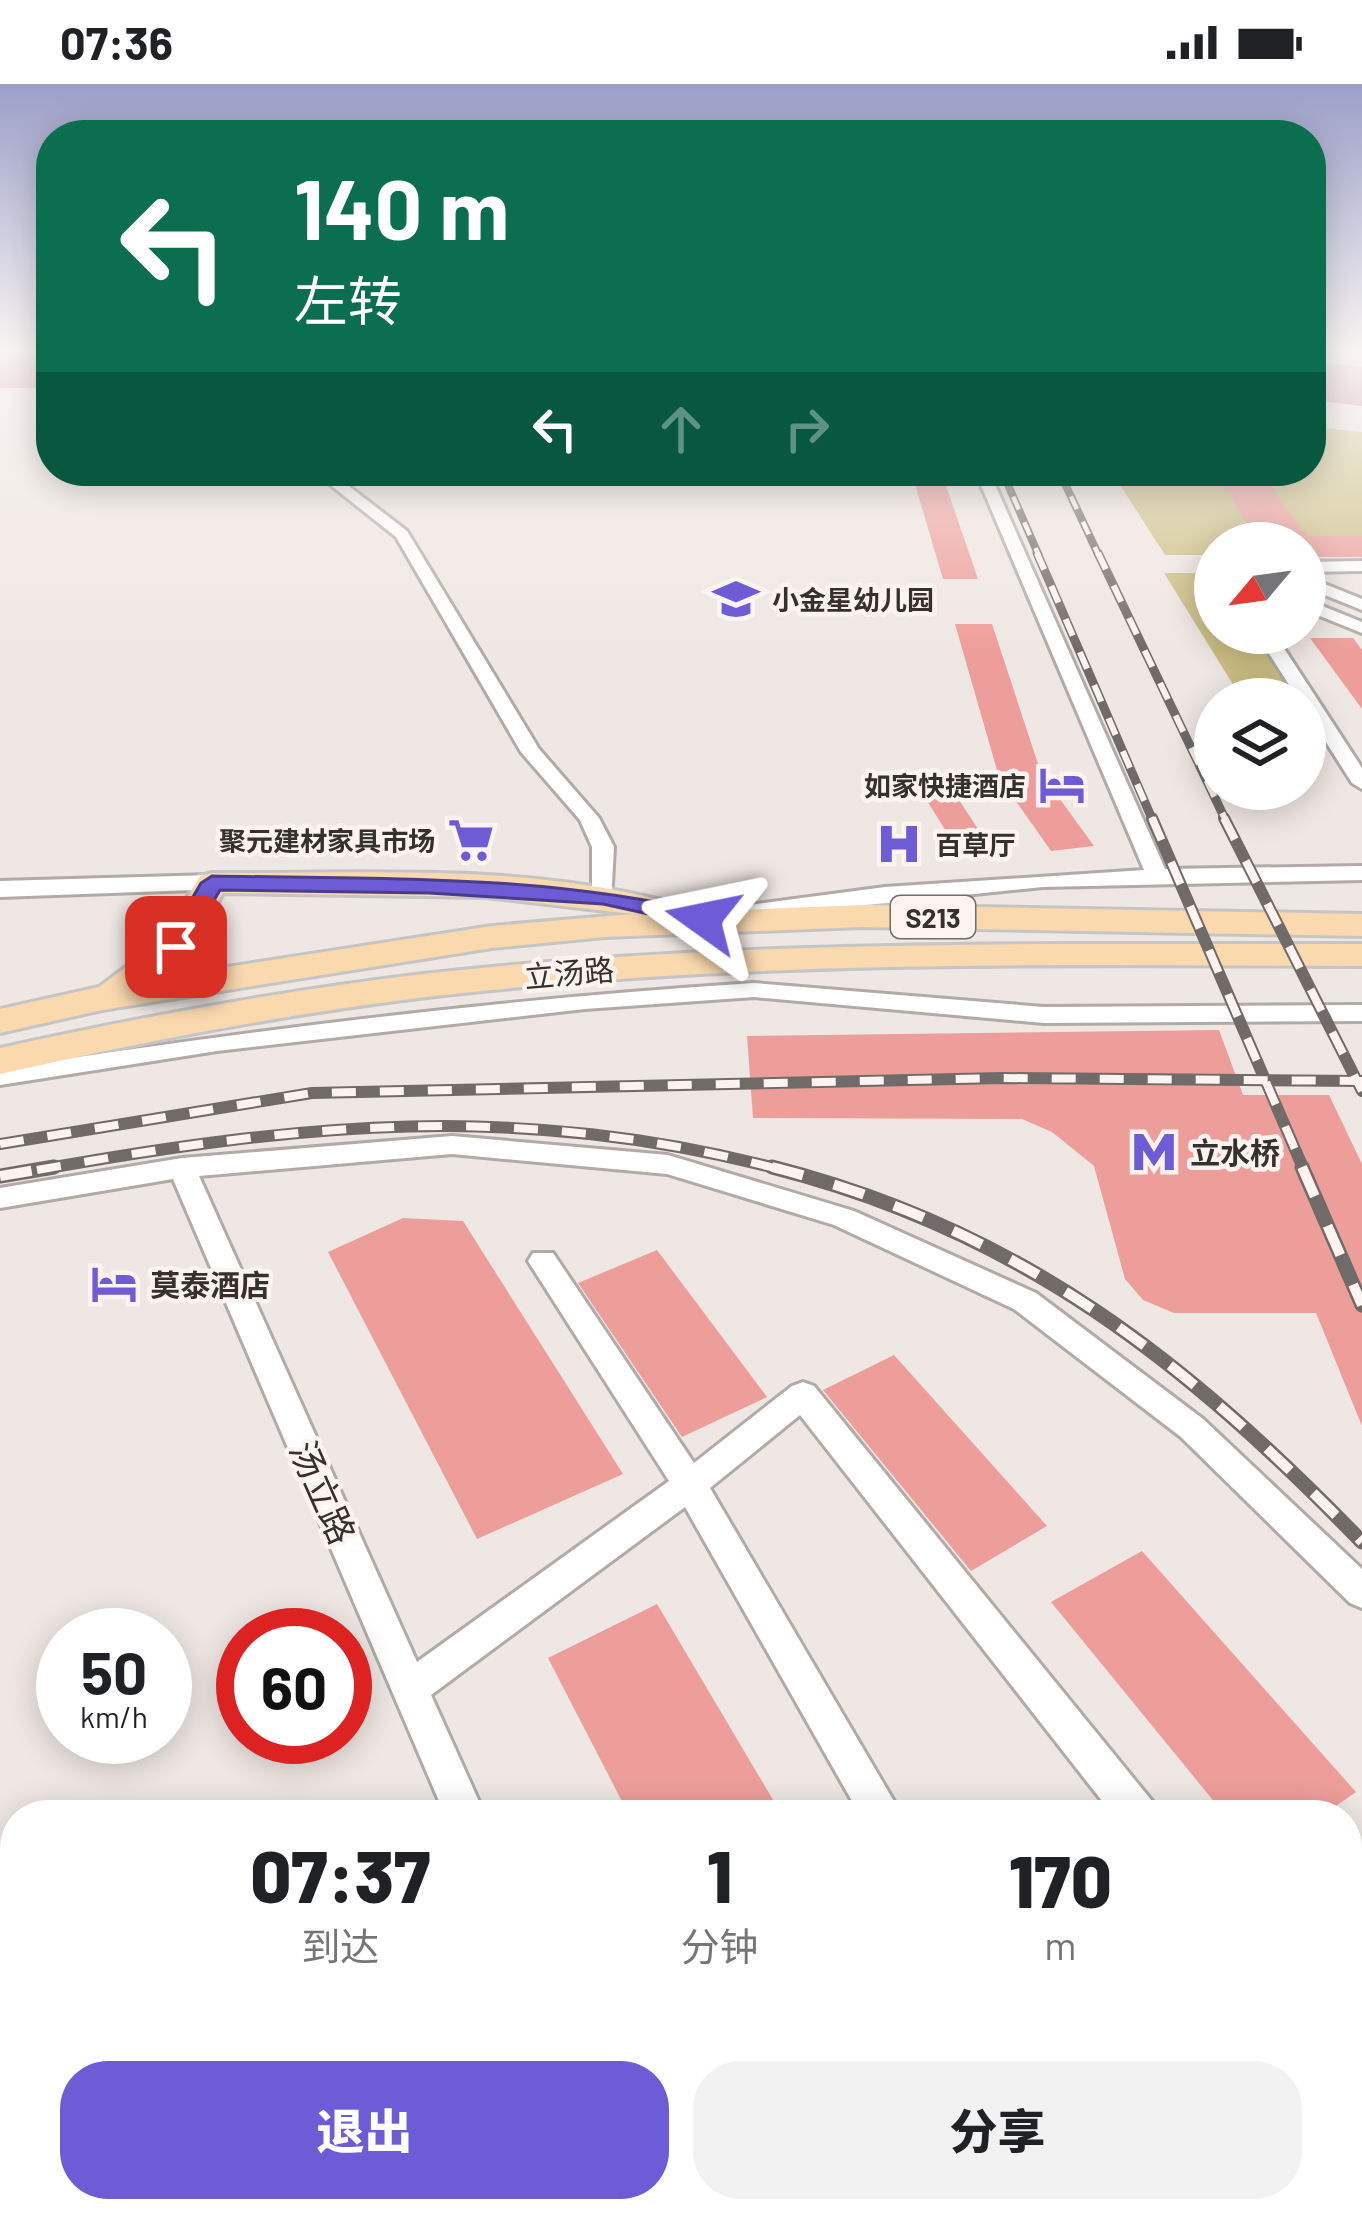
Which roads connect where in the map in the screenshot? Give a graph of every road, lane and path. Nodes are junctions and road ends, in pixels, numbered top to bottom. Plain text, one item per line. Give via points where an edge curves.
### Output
1 (340, 486) edge
2 (988, 486) edge
3 (1362, 566) edge
4 (1326, 567) edge
5 (1326, 590) edge
6 (1362, 605) edge
7 (1326, 613) edge
8 (1362, 628) edge
9 (1279, 654) edge
10 (1362, 783) edge
11 (1156, 873) junction
12 (1362, 873) edge
13 (212, 883) junction
14 (0, 889) edge
15 (603, 898) junction
16 (703, 919) junction
17 (1362, 925) edge
18 (1362, 956) edge
19 (101, 998) junction
20 (1362, 1013) edge
21 (0, 1021) edge
22 (0, 1060) edge
23 (0, 1077) edge
24 (182, 1168) junction
25 (0, 1198) edge
26 (543, 1261) dead end
27 (689, 1485) junction
28 (1362, 1592) edge
29 (411, 1688) junction
30 (459, 1800) edge
31 (874, 1800) edge
32 (1126, 1800) edge

1 - 15 street via 402,534 531,752 589,818 603,847
2 - 11 street
3 - 4 street
5 - 6 street
7 - 8 street
9 - 10 street
11 - 12 street, 立汤路 / S213
11 - 16 street, 立汤路 / S213 via 832,897
13 - 14 street
13 - 15 main road
13 - 19 main road via 176,947
15 - 16 main road
16 - 17 main road, 立汤路 / S213
16 - 19 main road, 立汤路 / S213 via 492,937
18 - 22 main road, 立汤路 / S213 via 1110,954 560,972 395,989
19 - 21 main road, 立汤路 / S213
20 - 23 street, 立汤路 via 1044,1015 754,990 217,1043
24 - 25 street
24 - 28 street via 452,1145 668,1165 844,1218 1025,1301 1192,1428
24 - 29 street, 汤立路
26 - 27 street
27 - 29 street
27 - 31 street
27 - 32 street via 803,1395
29 - 30 street, 汤立路

